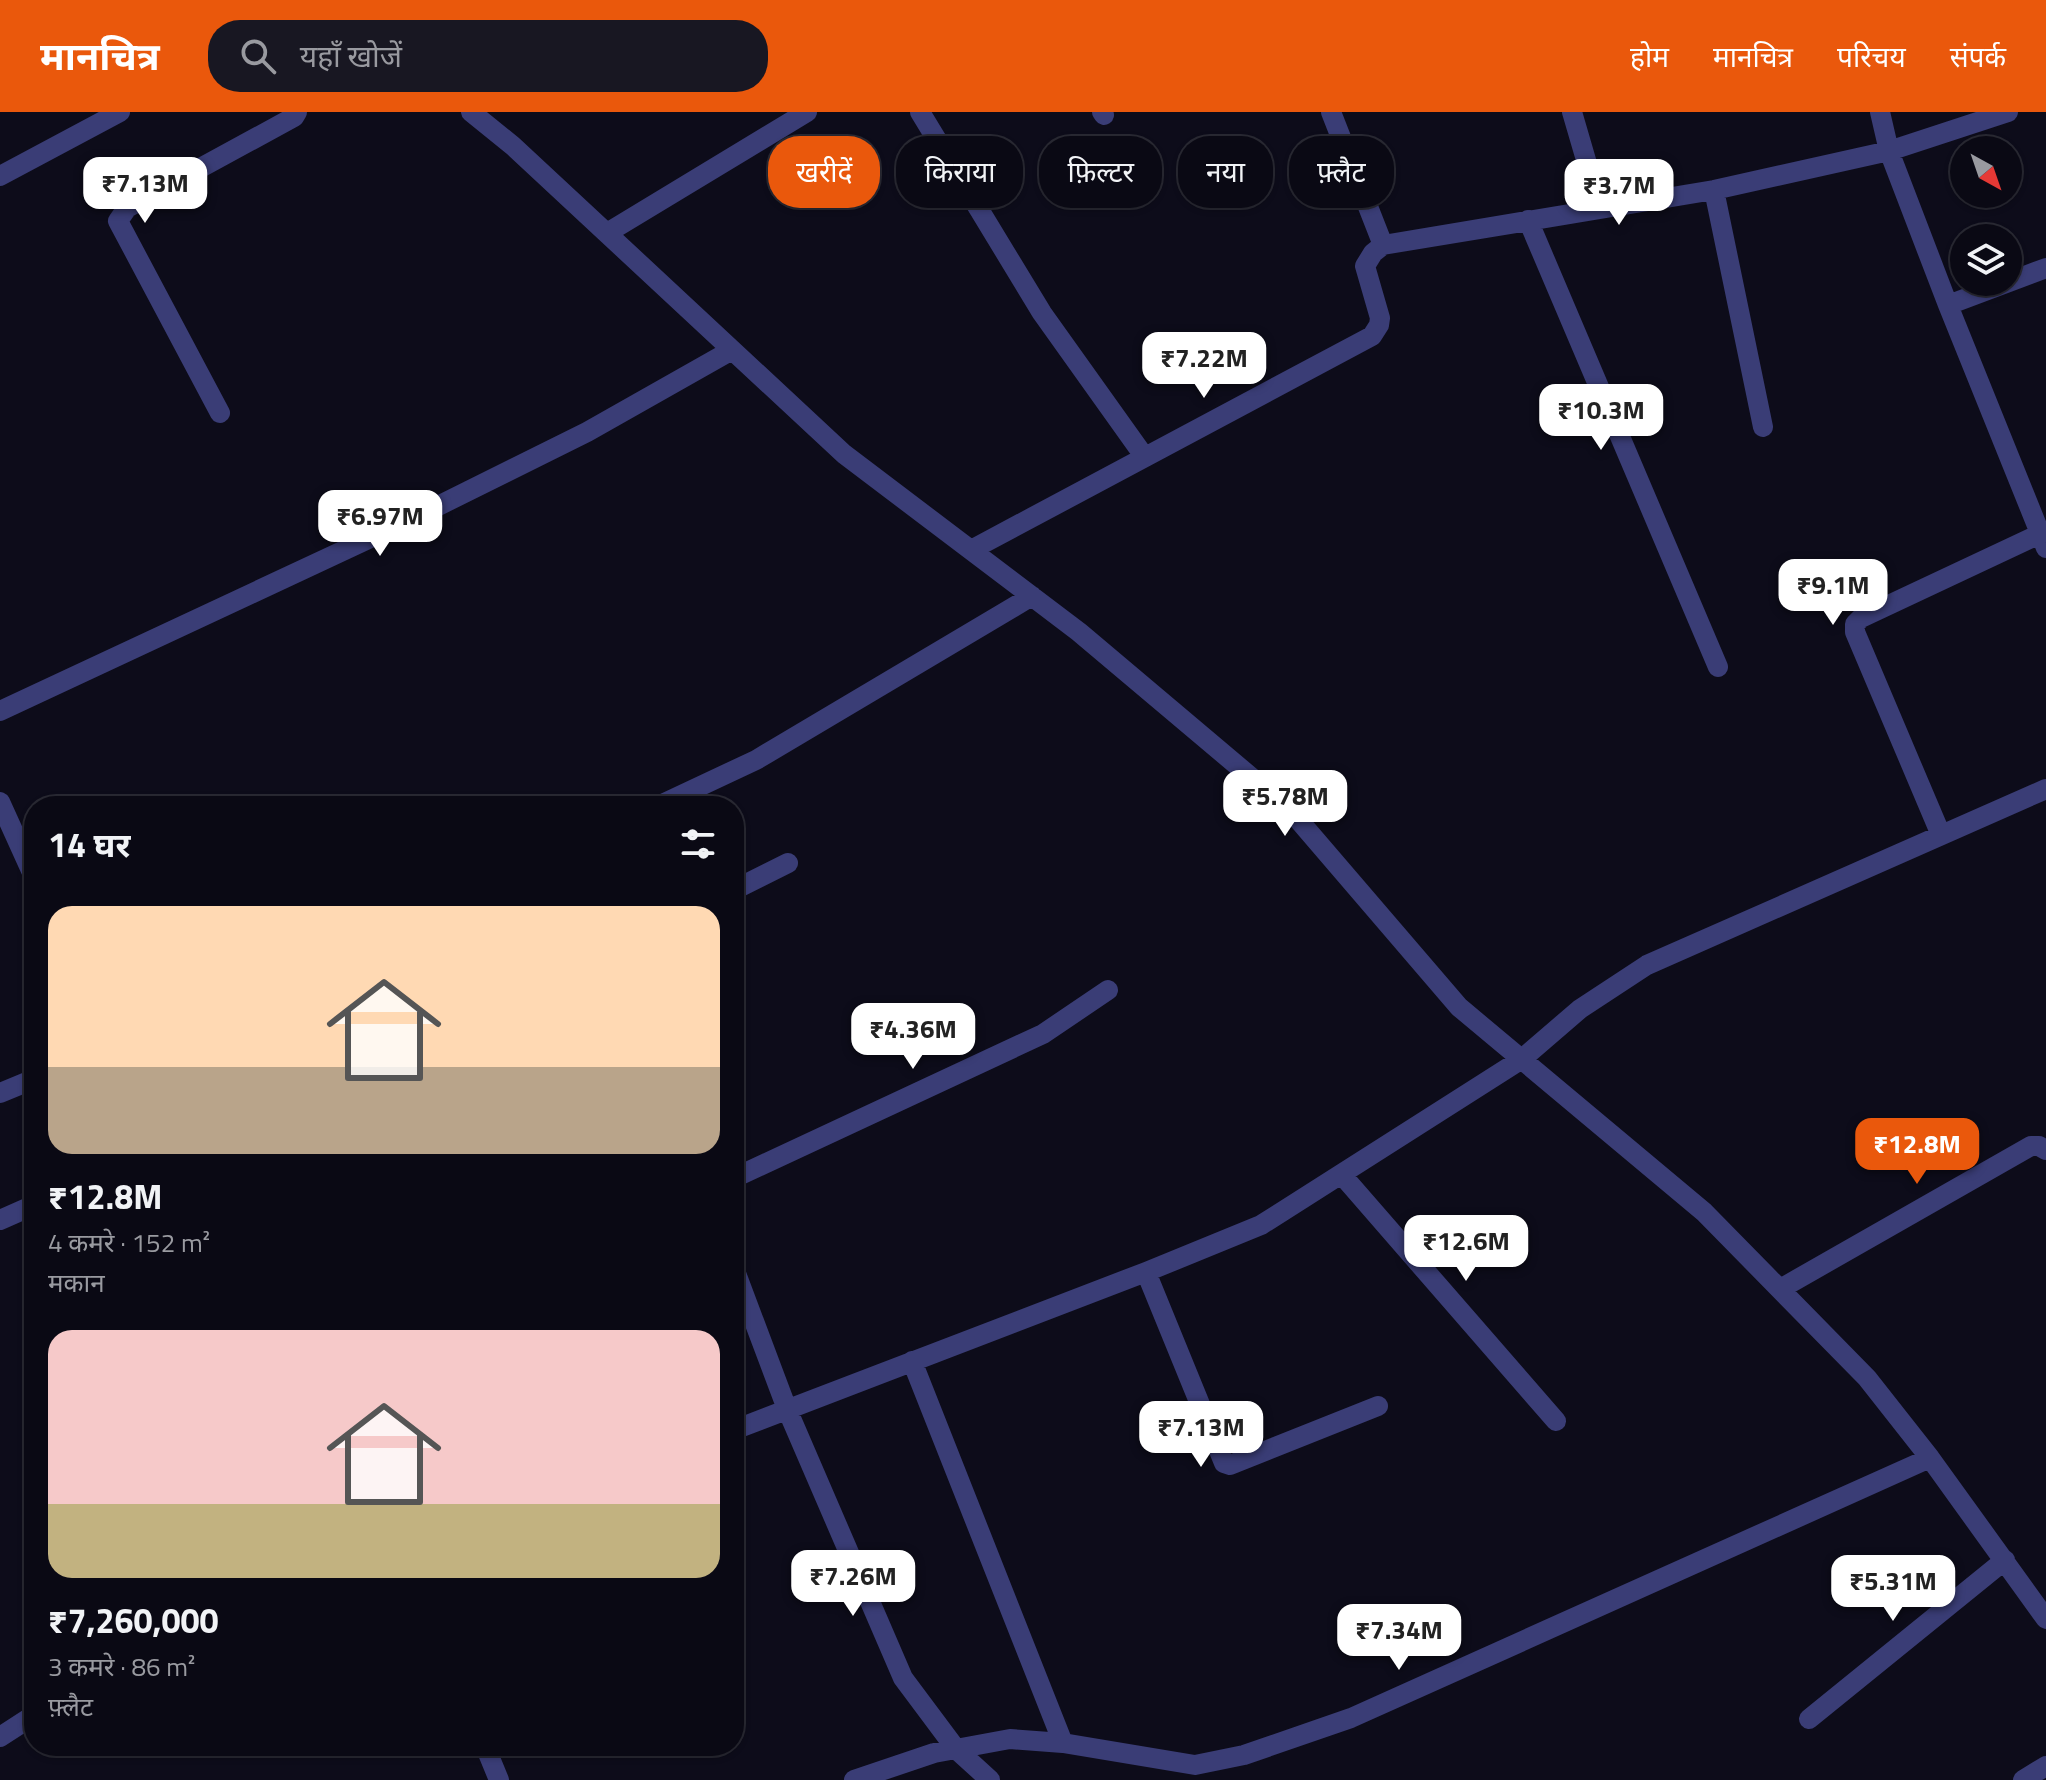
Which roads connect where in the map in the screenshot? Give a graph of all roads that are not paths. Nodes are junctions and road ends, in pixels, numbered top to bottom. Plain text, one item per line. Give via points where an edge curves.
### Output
1 (120, 112) edge
2 (297, 112) edge
3 (471, 112) edge
4 (807, 112) edge
5 (920, 112) edge
6 (1331, 112) edge
7 (1572, 112) edge
8 (1880, 112) edge
9 (2008, 112) edge
10 (1889, 151) junction
11 (0, 176) edge
12 (1714, 190) junction
13 (1600, 208) junction
14 (1528, 220) junction
15 (607, 233) junction
16 (1383, 245) junction
17 (2046, 268) edge
18 (1948, 305) junction
19 (732, 350) junction
20 (220, 413) dead end
21 (1763, 427) dead end
22 (1144, 456) junction
23 (2043, 541) edge
24 (971, 550) junction
25 (1032, 596) junction
26 (1718, 667) dead end
27 (0, 711) edge
28 (2046, 789) edge
29 (679, 796) edge
30 (0, 802) edge
31 (1941, 835) junction
32 (24, 855) edge
33 (788, 863) dead end
34 (744, 885) edge
35 (1108, 990) dead end
36 (1522, 1059) junction
37 (24, 1083) edge
38 (0, 1093) edge
39 (2046, 1150) edge
40 (744, 1173) edge
41 (1342, 1175) junction
42 (24, 1209) edge
43 (0, 1220) edge
44 (1146, 1272) junction
45 (1780, 1289) junction
46 (744, 1295) edge
47 (912, 1361) junction
48 (1378, 1406) dead end
49 (787, 1409) junction
50 (1556, 1421) dead end
51 (744, 1426) edge
52 (1930, 1458) junction
53 (2005, 1560) junction
54 (2046, 1619) edge
55 (1809, 1719) dead end
56 (24, 1721) edge
57 (0, 1737) edge
58 (1063, 1743) junction
59 (956, 1749) junction
60 (489, 1756) edge
61 (2046, 1766) edge
62 (499, 1780) edge
63 (854, 1780) edge
64 (990, 1780) edge
65 (2023, 1780) edge

1 - 11 street
2 - 20 street via 127,208 118,221
3 - 15 street
4 - 15 street
5 - 22 street via 1042,313
6 - 16 street
7 - 13 street
8 - 10 street
9 - 10 street
10 - 12 street
10 - 18 street
12 - 13 street
12 - 21 street
13 - 14 street
14 - 16 street
14 - 26 street
15 - 19 street
16 - 22 street via 1365,266 1380,318 1372,336
17 - 18 street
18 - 23 street
19 - 24 street via 844,454
19 - 27 street via 587,432 424,513
22 - 24 street
23 - 31 street via 1855,624
24 - 25 street
25 - 29 street via 756,760
25 - 36 street via 1290,810 1459,1007
28 - 31 street
30 - 32 street
31 - 36 street via 1647,965 1580,1009
33 - 34 street
35 - 40 street via 1043,1034
36 - 41 street
36 - 45 street via 1704,1212
37 - 38 street
39 - 45 street via 2031,1146
41 - 44 street via 1261,1225
41 - 50 street
42 - 43 street
44 - 47 street
44 - 48 street via 1224,1463
45 - 52 street via 1867,1378
46 - 49 street
47 - 49 street
47 - 58 street
49 - 51 street
49 - 59 street via 903,1678
52 - 53 street
52 - 58 street via 1302,1737 1195,1765
53 - 54 street
53 - 55 street
56 - 57 street
58 - 59 street via 1010,1739
59 - 63 street
59 - 64 street
60 - 62 street
61 - 65 street

